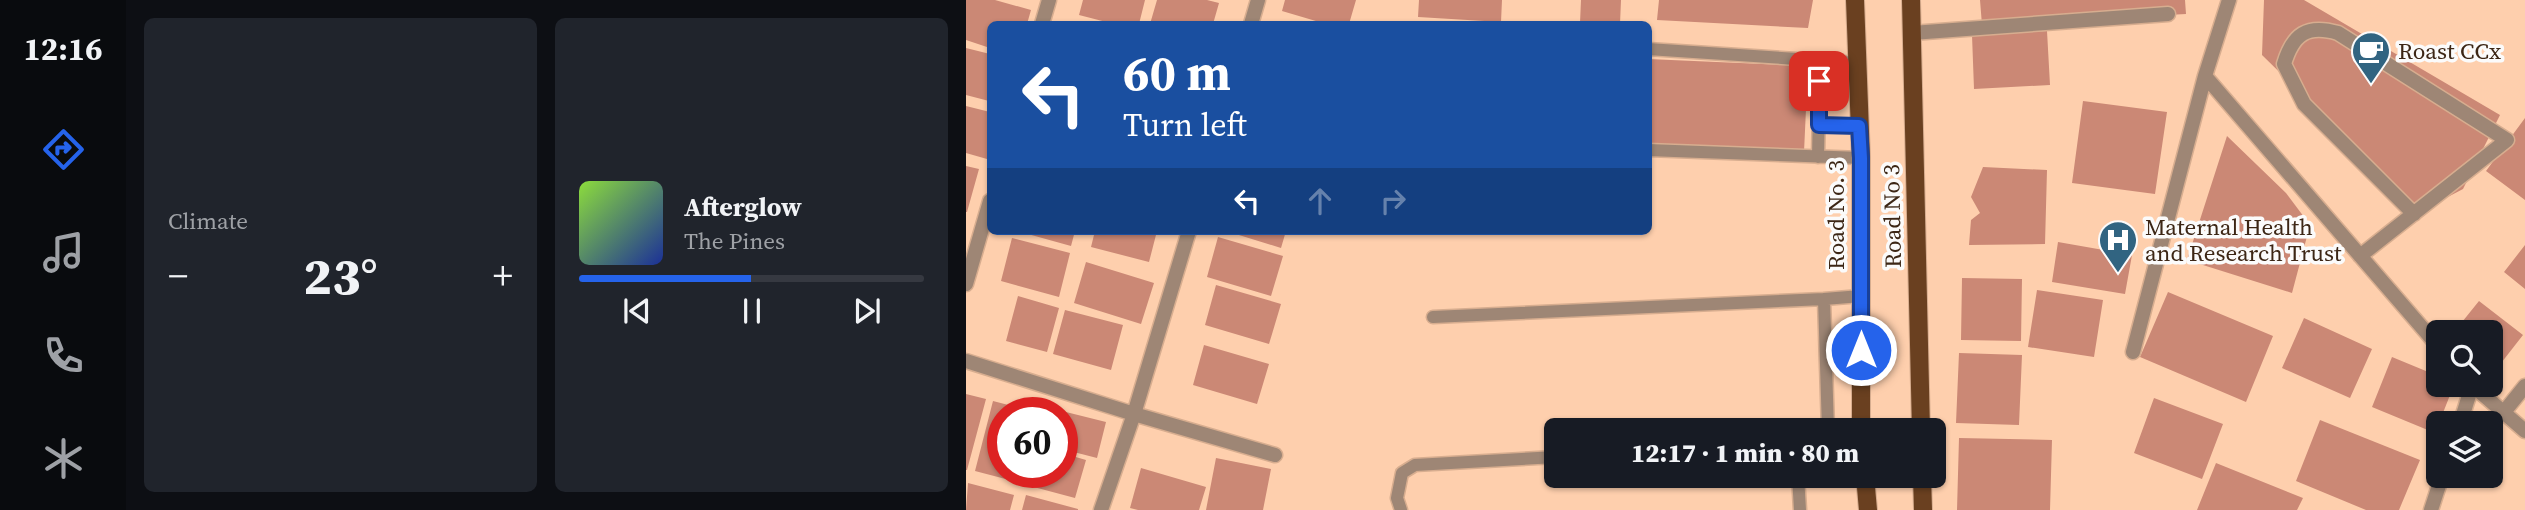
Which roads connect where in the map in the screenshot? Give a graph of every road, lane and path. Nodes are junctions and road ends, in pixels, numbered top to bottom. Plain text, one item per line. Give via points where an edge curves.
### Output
1 (1049, 0) edge
2 (1258, 0) edge
3 (1855, 0) edge
4 (1911, 0) edge
5 (2229, 0) edge
6 (2168, 13) dead end
7 (1043, 21) edge
8 (1252, 21) edge
9 (1912, 33) junction
10 (1652, 49) edge
11 (1820, 59) junction
12 (1857, 63) junction
13 (2205, 76) junction
14 (1819, 125) junction
15 (1859, 126) junction
16 (1652, 150) edge
17 (1818, 157) junction
18 (1861, 158) junction
19 (987, 211) edge
20 (2414, 214) junction
21 (1188, 235) edge
22 (2361, 256) junction
23 (966, 284) edge
24 (1861, 296) junction
25 (1824, 299) junction
26 (1433, 317) dead end
27 (2426, 332) edge
28 (2133, 352) dead end
29 (966, 361) edge
30 (2525, 386) edge
31 (2486, 397) edge
32 (2504, 412) junction
33 (1134, 414) junction
34 (1828, 418) edge
35 (1861, 418) edge
36 (1921, 418) edge
37 (2525, 430) edge
38 (1275, 455) dead end
39 (1544, 458) edge
40 (1799, 488) edge
41 (1866, 488) edge
42 (1922, 488) edge
43 (2438, 488) edge
44 (1101, 510) edge
45 (1401, 510) edge
46 (1800, 510) edge
47 (1868, 510) edge
48 (1923, 510) edge
49 (2431, 510) edge

1 - 7 street
2 - 8 street
3 - 12 main road, Road No. 3
4 - 9 main road, Road No 3
5 - 13 street
6 - 9 street
9 - 36 main road, Road No 3
10 - 11 lane
11 - 12 lane
11 - 14 lane
12 - 15 main road, Road No. 3
13 - 22 street
13 - 28 street
14 - 15 lane
14 - 17 lane
15 - 18 main road, Road No. 3
16 - 17 lane
17 - 18 lane
18 - 24 main road, Road No. 3
19 - 23 street
20 - 20 street via 2507,140 2338,33 2323,29 2297,38 2284,64 2304,104
20 - 22 street
21 - 33 street
22 - 27 street
24 - 25 lane
24 - 35 main road, Road No. 3
25 - 26 lane
25 - 34 lane
29 - 33 street
30 - 32 street
31 - 32 street
32 - 37 street
33 - 38 street
33 - 44 street
39 - 45 lane via 1415,465 1402,473 1396,498
40 - 46 lane
41 - 47 main road
42 - 48 main road
43 - 49 street

